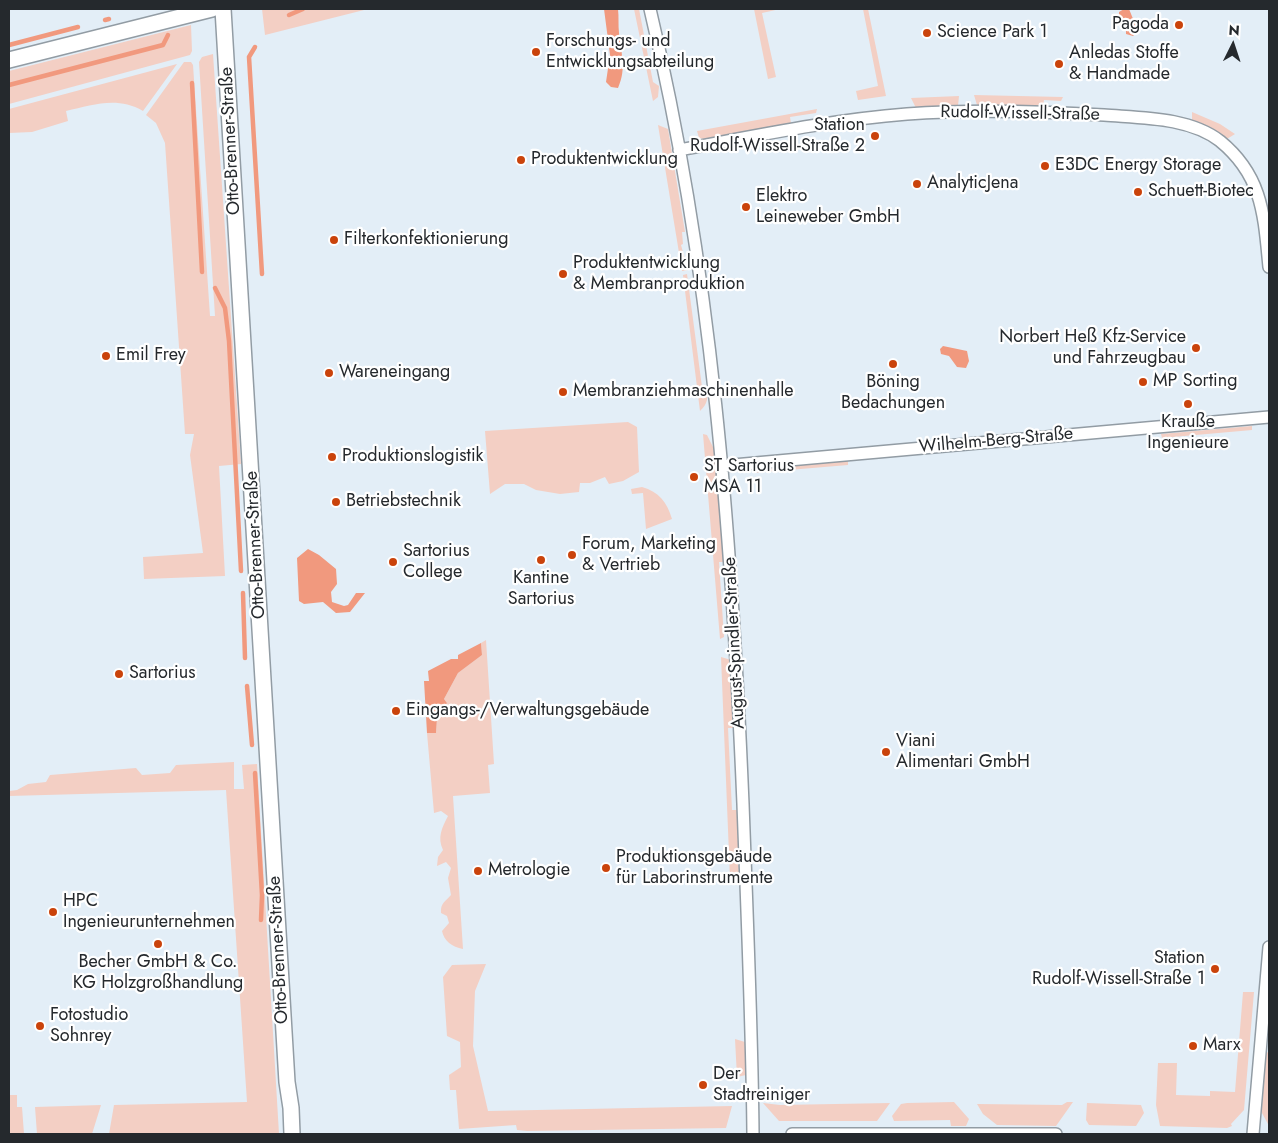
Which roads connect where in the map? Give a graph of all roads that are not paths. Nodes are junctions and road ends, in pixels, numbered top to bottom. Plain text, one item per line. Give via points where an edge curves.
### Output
1 (212, 9) edge
2 (223, 9) edge
3 (650, 9) edge
4 (9, 60) edge
5 (679, 150) junction
6 (1269, 266) edge
7 (1269, 417) edge
8 (722, 466) junction
9 (1269, 947) edge
10 (287, 1082) junction
11 (285, 1134) edge
12 (292, 1134) edge
13 (753, 1134) edge
14 (792, 1134) edge
15 (1056, 1134) edge
16 (1253, 1134) edge

1 - 4 main road
2 - 10 main road, Otto-Brenner-Straße
3 - 5 street, August-Spindler-Straße
5 - 6 street, Rudolf-Wissell-Straße via 835,122 908,114 1073,113 1145,118 1192,126 1220,141 1252,177 1263,207
5 - 8 street, August-Spindler-Straße via 710,356
7 - 8 street, Wilhelm-Berg-Straße
8 - 13 street, August-Spindler-Straße via 736,633
9 - 16 street
10 - 11 main road, Otto-Brenner-Straße
10 - 12 main road, Otto-Brenner-Straße
14 - 15 street

